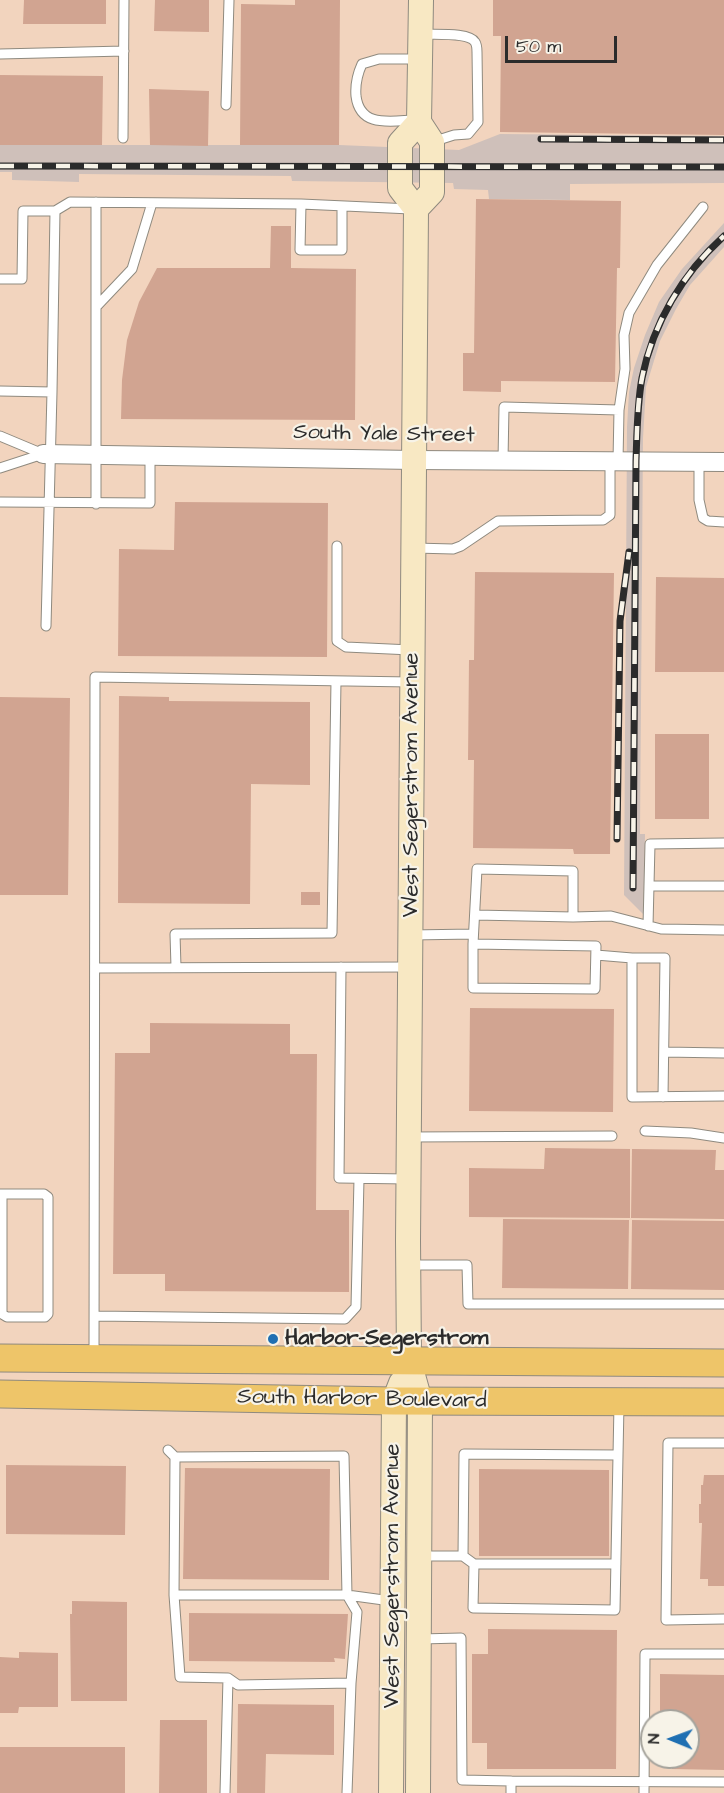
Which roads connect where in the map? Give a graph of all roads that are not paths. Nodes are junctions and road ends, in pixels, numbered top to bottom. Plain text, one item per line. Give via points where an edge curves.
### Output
1 (124, 0) edge
2 (229, 0) edge
3 (421, 0) edge
4 (420, 34) junction
5 (124, 51) junction
6 (0, 54) edge
7 (420, 59) junction
8 (226, 105) dead end
9 (424, 128) junction
10 (123, 138) dead end
11 (96, 202) junction
12 (152, 203) junction
13 (301, 204) junction
14 (342, 206) junction
15 (703, 207) dead end
16 (416, 209) junction
17 (55, 212) junction
18 (0, 279) edge
19 (96, 307) junction
20 (0, 391) edge
21 (52, 392) junction
22 (619, 410) junction
23 (0, 436) edge
24 (46, 454) junction
25 (96, 454) junction
26 (150, 455) junction
27 (414, 460) junction
28 (503, 460) junction
29 (614, 461) junction
30 (699, 462) junction
31 (724, 462) edge
32 (0, 468) edge
33 (0, 502) edge
34 (49, 503) junction
35 (96, 504) junction
36 (724, 522) edge
37 (337, 546) dead end
38 (414, 548) junction
39 (46, 626) dead end
40 (413, 650) junction
41 (336, 681) junction
42 (413, 682) junction
43 (724, 843) edge
44 (650, 886) junction
45 (724, 886) edge
46 (475, 915) junction
47 (573, 917) junction
48 (648, 926) junction
49 (724, 930) edge
50 (473, 934) junction
51 (411, 935) junction
52 (473, 944) junction
53 (596, 955) junction
54 (632, 958) junction
55 (176, 967) junction
56 (340, 967) junction
57 (411, 967) junction
58 (95, 968) junction
59 (664, 1052) junction
60 (724, 1053) edge
61 (724, 1096) edge
62 (663, 1097) junction
63 (645, 1131) dead end
64 (612, 1136) dead end
65 (410, 1137) junction
66 (724, 1138) edge
67 (359, 1179) junction
68 (409, 1179) junction
69 (1, 1195) edge
70 (409, 1265) junction
71 (724, 1304) edge
72 (94, 1317) junction
73 (0, 1358) edge
74 (94, 1358) junction
75 (409, 1361) junction
76 (724, 1363) edge
77 (0, 1394) edge
78 (407, 1401) junction
79 (619, 1402) junction
80 (724, 1402) edge
81 (724, 1443) edge
82 (618, 1455) junction
83 (420, 1556) junction
84 (463, 1556) junction
85 (474, 1564) junction
86 (616, 1564) junction
87 (174, 1595) junction
88 (347, 1595) junction
89 (393, 1602) junction
90 (724, 1619) edge
91 (419, 1639) junction
92 (724, 1654) edge
93 (228, 1677) junction
94 (351, 1683) junction
95 (511, 1781) junction
96 (724, 1782) edge
97 (644, 1788) edge
98 (225, 1793) edge
99 (346, 1793) edge
100 (391, 1793) edge
101 (418, 1793) edge
102 (511, 1793) edge

1 - 5 lane
2 - 8 lane
3 - 4 main road
4 - 7 main road
4 - 9 lane via 470,38 477,52 478,122 468,134
5 - 6 lane
5 - 10 lane
7 - 9 main road
7 - 9 lane via 362,64 356,75 356,92 357,106 371,119
9 - 16 main road via 432,192
9 - 16 main road via 400,143 400,188
11 - 12 lane
11 - 17 lane via 70,202
11 - 19 lane
12 - 13 lane
12 - 19 lane via 132,269
13 - 14 lane
13 - 14 lane via 300,249 342,250
14 - 16 lane
15 - 22 lane via 657,265 629,313
16 - 27 main road, West Segerstrom Avenue
17 - 18 lane via 23,211 22,279
17 - 21 lane
19 - 25 lane
20 - 21 lane
21 - 24 lane
22 - 28 lane via 504,407
22 - 29 lane
23 - 24 lane
24 - 25 street, South Yale Street
24 - 32 lane
24 - 34 lane
25 - 26 street, South Yale Street
25 - 35 lane
26 - 27 street, South Yale Street
26 - 35 lane via 150,503
27 - 28 street, South Yale Street
27 - 38 main road, West Segerstrom Avenue
28 - 29 street, South Yale Street
29 - 30 street, South Yale Street
29 - 38 lane via 610,515 603,520 498,521 453,549
30 - 31 street, South Yale Street
30 - 36 lane via 703,518
33 - 34 lane
34 - 35 lane
34 - 39 lane
37 - 40 lane via 337,641 346,647
38 - 40 main road, West Segerstrom Avenue
40 - 42 main road, West Segerstrom Avenue
41 - 42 lane
41 - 55 lane via 332,933 175,934
41 - 58 lane via 95,677
42 - 51 main road, West Segerstrom Avenue
43 - 44 lane via 650,844
44 - 45 lane
44 - 48 lane
46 - 47 lane
46 - 47 lane via 477,869 542,870 573,871
46 - 50 lane
47 - 48 lane via 610,916
48 - 49 lane
50 - 51 lane
50 - 52 lane
51 - 57 main road, West Segerstrom Avenue
52 - 53 lane via 596,946
52 - 53 lane via 473,988 596,989
53 - 54 lane
54 - 59 lane via 665,958
54 - 62 lane via 632,1097
55 - 56 lane
55 - 58 lane
56 - 57 lane
56 - 67 lane via 339,1178
57 - 65 main road, West Segerstrom Avenue
58 - 72 lane
59 - 60 lane
59 - 62 lane
61 - 62 lane
63 - 66 lane
64 - 65 lane
65 - 68 main road, West Segerstrom Avenue
67 - 68 lane
67 - 72 lane via 356,1307 345,1319
68 - 70 main road, West Segerstrom Avenue
69 - 69 lane via 48,1197 45,1317 2,1314
70 - 71 lane via 467,1265 468,1304
70 - 75 main road, West Segerstrom Avenue
72 - 74 lane
73 - 74 main road, South Harbor Boulevard
74 - 75 main road, South Harbor Boulevard
75 - 76 main road, South Harbor Boulevard
75 - 78 main road, West Segerstrom Avenue
77 - 78 main road, South Harbor Boulevard
78 - 79 main road, South Harbor Boulevard
78 - 83 main road, West Segerstrom Avenue
78 - 89 main road, West Segerstrom Avenue
79 - 80 main road, South Harbor Boulevard
79 - 82 lane
81 - 90 lane via 668,1443 666,1620
82 - 84 lane via 464,1454
82 - 86 lane
83 - 84 lane
83 - 91 main road, West Segerstrom Avenue
84 - 85 lane
85 - 86 lane
85 - 86 lane via 473,1608 615,1610
87 - 88 lane
87 - 88 lane via 171,1454 344,1456
87 - 93 lane via 180,1677
88 - 89 lane
88 - 94 lane via 357,1612
89 - 100 main road, West Segerstrom Avenue
91 - 95 lane via 461,1638 462,1780
91 - 101 main road, West Segerstrom Avenue
92 - 97 lane via 645,1654
93 - 94 lane via 238,1685
93 - 98 lane
94 - 99 lane
95 - 97 lane
95 - 102 lane
96 - 97 lane

